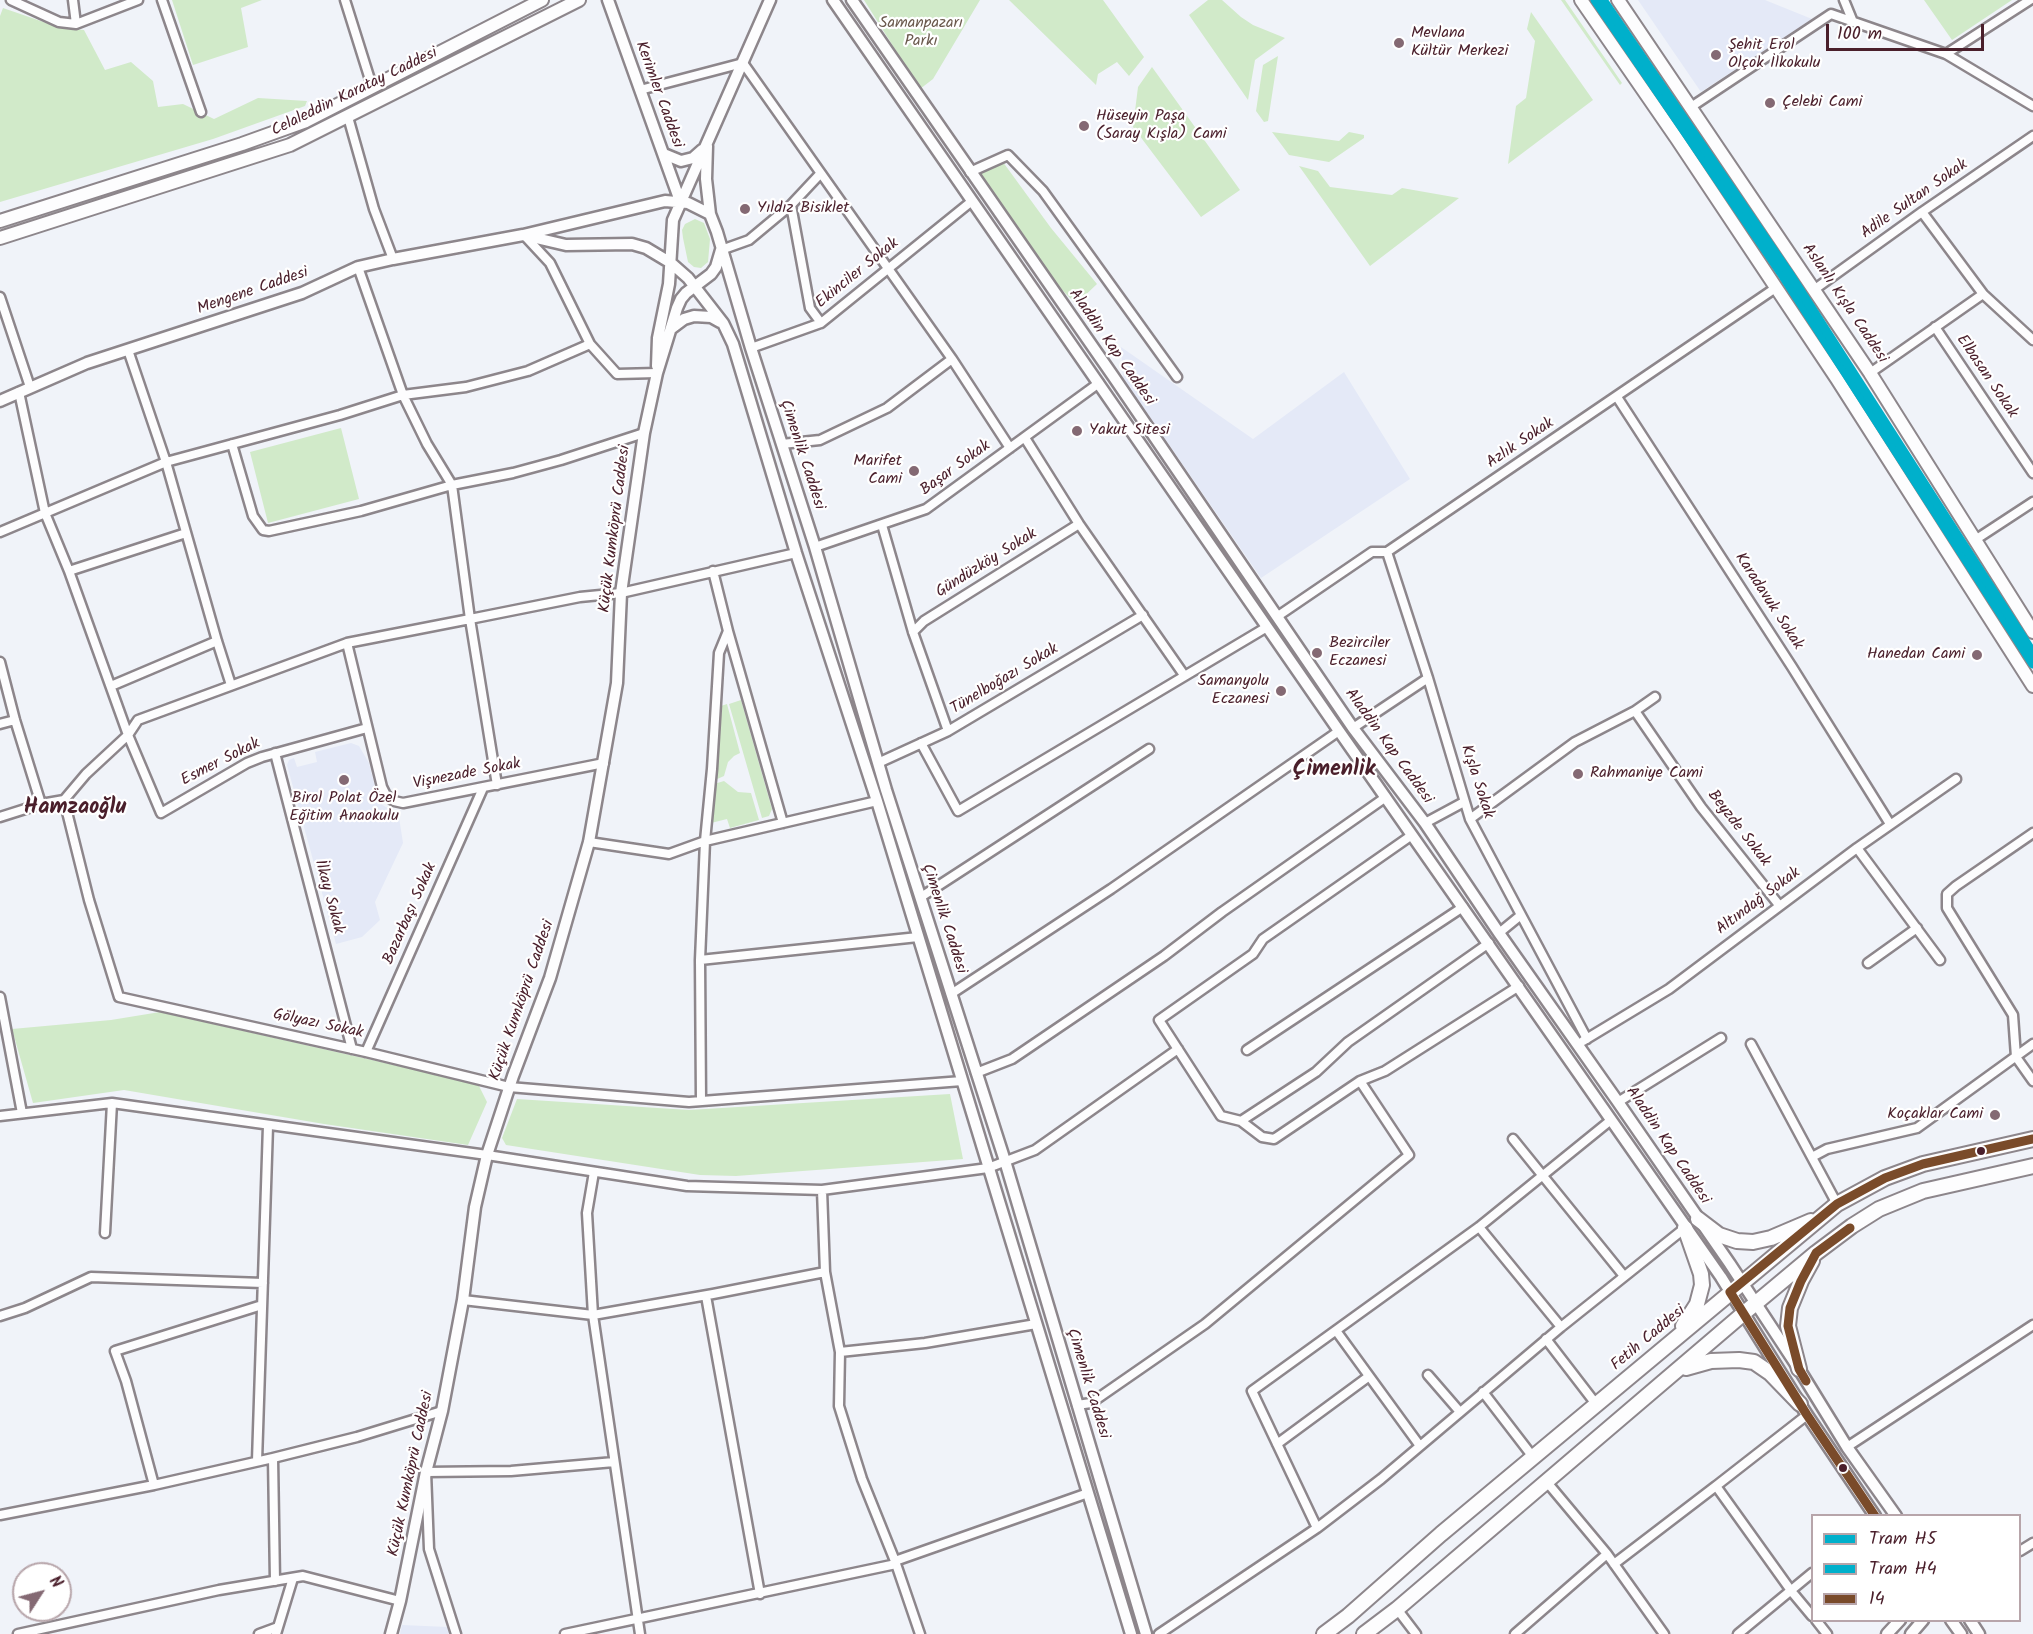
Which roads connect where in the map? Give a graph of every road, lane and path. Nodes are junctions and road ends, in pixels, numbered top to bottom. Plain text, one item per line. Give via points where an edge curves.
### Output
1 (11, 0) edge
2 (73, 0) edge
3 (138, 0) edge
4 (162, 0) edge
5 (345, 0) edge
6 (542, 0) edge
7 (579, 0) edge
8 (608, 0) edge
9 (832, 0) edge
10 (852, 0) edge
11 (1581, 0) edge
12 (1618, 0) edge
13 (1844, 0) edge
14 (2030, 0) edge
15 (771, 1) edge
16 (1853, 22) junction
17 (76, 24) junction
18 (1946, 54) junction
19 (743, 63) junction
20 (372, 86) junction
21 (640, 90) junction
22 (2033, 106) edge
23 (1691, 107) junction
24 (201, 112) dead end
25 (348, 117) junction
26 (2033, 136) edge
27 (707, 146) junction
28 (664, 154) junction
29 (970, 172) junction
30 (820, 174) junction
31 (680, 201) junction
32 (972, 201) junction
33 (791, 205) junction
34 (1922, 212) junction
35 (710, 214) junction
36 (0, 221) edge
37 (523, 235) junction
38 (0, 238) edge
39 (721, 250) junction
40 (393, 258) junction
41 (671, 263) junction
42 (358, 267) junction
43 (888, 269) junction
44 (695, 286) junction
45 (1777, 287) junction
46 (1815, 289) junction
47 (1983, 294) junction
48 (0, 297) edge
49 (723, 323) junction
50 (821, 323) junction
51 (1935, 327) junction
52 (672, 329) junction
53 (2033, 340) edge
54 (590, 344) junction
55 (751, 348) junction
56 (128, 350) junction
57 (952, 359) junction
58 (657, 372) junction
59 (1870, 373) junction
60 (1113, 376) junction
61 (1177, 377) dead end
62 (1099, 383) junction
63 (30, 387) junction
64 (19, 392) junction
65 (403, 395) junction
66 (1617, 397) junction
67 (0, 401) edge
68 (644, 433) junction
69 (1025, 438) junction
70 (232, 444) junction
71 (782, 444) junction
72 (1010, 448) junction
73 (166, 462) junction
74 (2033, 473) edge
75 (452, 484) junction
76 (2033, 502) edge
77 (45, 513) junction
78 (1079, 524) junction
79 (882, 525) junction
80 (0, 532) edge
81 (186, 533) junction
82 (1975, 540) junction
83 (814, 547) junction
84 (1387, 552) junction
85 (796, 553) junction
86 (69, 571) junction
87 (713, 571) junction
88 (621, 593) junction
89 (1143, 615) junction
90 (1278, 616) junction
91 (470, 619) junction
92 (1267, 627) junction
93 (728, 631) junction
94 (913, 632) junction
95 (2033, 632) edge
96 (217, 641) junction
97 (347, 643) junction
98 (0, 662) edge
99 (1184, 675) junction
100 (1428, 678) junction
101 (231, 685) junction
102 (111, 686) junction
103 (2033, 686) edge
104 (1655, 697) dead end
105 (1635, 711) junction
106 (15, 720) junction
107 (0, 724) edge
108 (367, 728) junction
109 (1353, 728) junction
110 (948, 731) junction
111 (1339, 731) junction
112 (128, 735) junction
113 (921, 744) junction
114 (1149, 749) dead end
115 (275, 753) junction
116 (604, 763) junction
117 (878, 763) junction
118 (1956, 779) dead end
119 (497, 785) junction
120 (483, 788) junction
121 (1386, 796) junction
122 (64, 800) junction
123 (877, 801) junction
124 (1464, 802) junction
125 (41, 804) junction
126 (0, 817) edge
127 (1470, 819) junction
128 (783, 823) junction
129 (1425, 823) junction
130 (1890, 824) junction
131 (2033, 833) edge
132 (1412, 835) junction
133 (705, 841) junction
134 (589, 842) junction
135 (1857, 848) junction
136 (921, 897) junction
137 (1779, 905) junction
138 (1463, 907) junction
139 (1521, 915) junction
140 (1917, 928) junction
141 (1499, 933) junction
142 (918, 937) junction
143 (1489, 944) junction
144 (700, 960) junction
145 (1940, 960) dead end
146 (1868, 963) dead end
147 (1519, 986) junction
148 (951, 994) junction
149 (0, 997) edge
150 (2, 1020) edge
151 (1721, 1038) dead end
152 (1582, 1041) junction
153 (1751, 1044) dead end
154 (2033, 1044) edge
155 (352, 1049) junction
156 (1178, 1049) junction
157 (1247, 1050) dead end
158 (366, 1052) junction
159 (2016, 1057) junction
160 (976, 1073) junction
161 (962, 1081) junction
162 (1360, 1081) junction
163 (2033, 1081) edge
164 (509, 1087) junction
165 (701, 1101) junction
166 (1618, 1102) junction
167 (112, 1103) junction
168 (22, 1113) junction
169 (0, 1116) edge
170 (1611, 1120) junction
171 (1241, 1122) junction
172 (268, 1126) junction
173 (1513, 1138) dead end
174 (2033, 1139) edge
175 (487, 1155) junction
176 (1812, 1157) junction
177 (1005, 1161) junction
178 (2033, 1166) edge
179 (988, 1168) junction
180 (594, 1172) junction
181 (1542, 1175) junction
182 (822, 1190) junction
183 (1837, 1204) junction
184 (1824, 1215) junction
185 (1698, 1219) junction
186 (1479, 1227) junction
187 (1685, 1228) junction
188 (105, 1233) dead end
189 (1816, 1253) junction
190 (825, 1272) junction
191 (1624, 1276) junction
192 (263, 1283) junction
193 (1742, 1284) junction
194 (1730, 1292) junction
195 (706, 1296) junction
196 (462, 1300) junction
197 (1756, 1304) junction
198 (262, 1305) junction
199 (1744, 1313) junction
200 (593, 1315) junction
201 (0, 1316) edge
202 (1036, 1324) junction
203 (2033, 1325) edge
204 (1561, 1327) junction
205 (1337, 1332) junction
206 (1546, 1339) junction
207 (1674, 1339) junction
208 (840, 1352) junction
209 (1678, 1370) junction
210 (1799, 1370) junction
211 (1428, 1375) dead end
212 (1368, 1377) junction
213 (1483, 1392) junction
214 (1596, 1404) junction
215 (1077, 1405) junction
216 (1804, 1409) junction
217 (442, 1411) junction
218 (1460, 1412) junction
219 (1277, 1443) junction
220 (1420, 1446) junction
221 (1847, 1447) junction
222 (1533, 1457) junction
223 (273, 1458) junction
224 (257, 1461) junction
225 (614, 1462) junction
226 (426, 1472) junction
227 (1546, 1481) junction
228 (154, 1485) junction
229 (1716, 1486) junction
230 (1088, 1493) junction
231 (1874, 1514) edge
232 (1895, 1514) edge
233 (0, 1515) edge
234 (1317, 1528) junction
235 (1607, 1554) junction
236 (896, 1563) junction
237 (1614, 1564) junction
238 (1811, 1575) edge
239 (293, 1578) junction
240 (275, 1581) junction
241 (1792, 1592) junction
242 (760, 1594) junction
243 (400, 1601) junction
244 (1397, 1609) junction
245 (1811, 1615) edge
246 (637, 1619) junction
247 (1818, 1622) edge
248 (1898, 1622) edge
249 (1921, 1622) edge
250 (277, 1631) edge
251 (18, 1634) edge
252 (259, 1634) edge
253 (391, 1634) edge
254 (456, 1634) edge
255 (565, 1634) edge
256 (640, 1634) edge
257 (920, 1634) edge
258 (1131, 1634) edge
259 (1146, 1634) edge
260 (1159, 1634) edge
261 (1324, 1634) edge
262 (1364, 1634) edge
263 (1416, 1634) edge
264 (1515, 1634) edge
265 (1664, 1634) edge
266 (1738, 1634) edge
267 (1827, 1634) edge
268 (1887, 1634) edge
269 (1911, 1634) edge

1 - 17 street via 59,22
2 - 17 street
3 - 17 street
4 - 24 street
5 - 20 street
6 - 20 main road, Celaleddin Karatay Caddesi
7 - 25 main road, Celaleddin Karatay Caddesi
8 - 21 street, Kerimler Caddesi
9 - 32 street, Aladdin Kap Caddesi
10 - 29 street, Aladdin Kap Caddesi
11 - 45 main road
12 - 23 main road, Aslanlı Kışla Caddesi
13 - 16 street
14 - 18 street
15 - 19 street, Küçük Kumköprü Caddesi
16 - 18 street
16 - 23 street via 1831,14
18 - 22 street
19 - 21 street
19 - 27 street, Küçük Kumköprü Caddesi
19 - 30 street
20 - 36 main road, Celaleddin Karatay Caddesi via 306,121 243,144
21 - 28 street, Kerimler Caddesi
23 - 46 main road, Aslanlı Kışla Caddesi
25 - 38 main road, Celaleddin Karatay Caddesi via 290,145
25 - 40 street via 374,209
26 - 34 street, Adile Sultan Sokak
27 - 28 street via 686,160
27 - 31 street, Küçük Kumköprü Caddesi
27 - 35 street, Çimenlik Caddesi
28 - 31 street, Kerimler Caddesi
29 - 60 street, Aladdin Kap Caddesi
29 - 61 street via 1008,155 1043,191
30 - 33 street
30 - 43 street
31 - 35 street, Mengene Caddesi
31 - 37 street, Mengene Caddesi via 650,204
31 - 41 street, Küçük Kumköprü Caddesi via 673,220
32 - 43 street, Ekinciler Sokak
32 - 62 street, Aladdin Kap Caddesi
33 - 39 street via 749,240
33 - 50 street via 810,308
34 - 46 street, Adile Sultan Sokak
34 - 47 street
35 - 39 street, Çimenlik Caddesi
37 - 40 street, Mengene Caddesi
37 - 41 street, Mengene Caddesi via 566,245 632,244
37 - 54 street via 556,272
39 - 44 street, Küçük Kumköprü Caddesi via 711,274
39 - 55 street, Çimenlik Caddesi
40 - 42 street, Mengene Caddesi
41 - 44 street, Çimenlik Caddesi
41 - 58 street, Küçük Kumköprü Caddesi via 658,338
42 - 56 street, Mengene Caddesi via 302,293
42 - 65 street
43 - 50 street, Ekinciler Sokak
43 - 57 street
44 - 49 street, Çimenlik Caddesi
44 - 52 street, Küçük Kumköprü Caddesi via 681,299
45 - 66 street, Azlık Sokak
45 - 103 main road
46 - 59 main road, Aslanlı Kışla Caddesi
47 - 51 street
47 - 53 street
48 - 63 street
49 - 52 street via 711,317 694,316
49 - 85 street, Çimenlik Caddesi via 733,344
50 - 55 street, Ekinciler Sokak
51 - 59 street
51 - 74 street, Elbasan Sokak
52 - 58 street, Küçük Kumköprü Caddesi
54 - 58 street via 617,374
54 - 65 street via 528,371 466,387
55 - 71 street, Çimenlik Caddesi
56 - 63 street, Mengene Caddesi
56 - 73 street
57 - 71 street via 887,408 820,440
57 - 72 street
58 - 68 street, Küçük Kumköprü Caddesi
59 - 82 main road, Aslanlı Kışla Caddesi
60 - 62 street
60 - 90 street, Aladdin Kap Caddesi
62 - 69 street, Başar Sokak
62 - 92 street, Aladdin Kap Caddesi
63 - 64 street, Mengene Caddesi
64 - 67 street, Mengene Caddesi
64 - 77 street
65 - 70 street
65 - 75 street
66 - 84 street, Azlık Sokak
66 - 130 street, Karadavuk Sokak
68 - 75 street via 513,473
68 - 88 street, Küçük Kumköprü Caddesi
69 - 72 street, Başar Sokak
69 - 78 street
70 - 73 street
70 - 75 street via 253,516 263,530 361,511
71 - 83 street, Çimenlik Caddesi
72 - 79 street, Başar Sokak via 926,509
73 - 77 street
73 - 81 street
75 - 91 street
76 - 82 street
77 - 80 street
77 - 86 street
78 - 89 street
78 - 94 street, Gündüzköy Sokak via 933,615
79 - 83 street, Başar Sokak
79 - 94 street
81 - 86 street
81 - 96 street
82 - 95 main road, Aslanlı Kışla Caddesi
83 - 117 street, Çimenlik Caddesi
84 - 90 street, Azlık Sokak via 1372,552
84 - 100 street, Kışla Sokak
85 - 87 street
85 - 123 street, Çimenlik Caddesi
86 - 102 street
87 - 88 street
87 - 93 street
88 - 91 street via 580,597
88 - 116 street, Küçük Kumköprü Caddesi via 617,683
89 - 99 street
89 - 110 street, Tünelboğazı Sokak
90 - 109 street, Aladdin Kap Caddesi
91 - 97 street
91 - 119 street
92 - 99 street
92 - 111 street, Aladdin Kap Caddesi
93 - 128 street
93 - 133 street via 719,653
94 - 110 street
96 - 101 street
96 - 102 street
97 - 101 street
97 - 108 street, Vişnezade Sokak
98 - 106 street
99 - 113 street via 958,811
100 - 109 street
100 - 124 street, Kışla Sokak
101 - 112 street via 138,720
102 - 112 street
104 - 105 street
105 - 127 street via 1575,742
105 - 137 street, Beyzde Sokak via 1701,807
106 - 107 street
106 - 125 street
108 - 115 street, Esmer Sokak
108 - 120 street, Vişnezade Sokak via 382,788 394,801 403,803
109 - 129 street, Aladdin Kap Caddesi
110 - 113 street, Tünelboğazı Sokak
111 - 121 street, Aladdin Kap Caddesi
111 - 148 street
112 - 115 street, Esmer Sokak via 161,813 247,763
112 - 122 street
113 - 117 street, Tünelboğazı Sokak
114 - 136 street
115 - 155 street, İlkay Sokak
116 - 119 street, Vişnezade Sokak
116 - 134 street, Küçük Kumköprü Caddesi
117 - 136 street, Çimenlik Caddesi
118 - 130 street, Altındağ Sokak
119 - 120 street, Vişnezade Sokak
120 - 158 street, Bazarbaşı Sokak
121 - 132 street, Aladdin Kap Caddesi
121 - 160 street via 1164,956 1012,1059
122 - 125 street
122 - 155 street, Gölyazı Sokak via 119,997
123 - 128 street
123 - 142 street, Çimenlik Caddesi
124 - 127 street, Kışla Sokak
124 - 129 street
125 - 126 street
127 - 139 street, Kışla Sokak
128 - 133 street
129 - 141 street, Aladdin Kap Caddesi
130 - 135 street, Altındağ Sokak
131 - 159 street via 1947,894 1947,908 2013,1015
132 - 138 street, Aladdin Kap Caddesi
132 - 156 street via 1263,939 1253,954 1159,1020
133 - 134 street via 669,854
133 - 144 street
134 - 164 street, Küçük Kumköprü Caddesi via 550,978
135 - 137 street, Altındağ Sokak
135 - 140 street
136 - 148 street, Çimenlik Caddesi
137 - 152 street, Altındağ Sokak via 1669,989
138 - 143 street, Aladdin Kap Caddesi
138 - 157 street
139 - 141 street
139 - 152 street, Kışla Sokak
140 - 145 street
140 - 146 street
141 - 152 street, Aladdin Kap Caddesi
142 - 144 street
142 - 161 street, Çimenlik Caddesi
143 - 147 street, Aladdin Kap Caddesi
143 - 171 street via 1348,1042 1316,1072
144 - 165 street
147 - 162 street via 1385,1071
147 - 170 street, Aladdin Kap Caddesi
148 - 160 street, Çimenlik Caddesi
149 - 150 street
150 - 168 street
151 - 166 street
152 - 166 street, Aladdin Kap Caddesi
153 - 176 street
154 - 159 street
155 - 158 street, Gölyazı Sokak
156 - 171 street via 1221,1116
156 - 177 street via 1035,1150
158 - 164 street, Gölyazı Sokak
159 - 163 street
159 - 176 street via 1917,1128 1827,1149
160 - 177 street, Çimenlik Caddesi
161 - 165 street, Gölyazı Sokak
161 - 179 street, Çimenlik Caddesi
162 - 171 street via 1274,1139 1262,1137
162 - 215 street via 1409,1155 1205,1324 1091,1403
164 - 165 street, Gölyazı Sokak
164 - 175 street, Küçük Kumköprü Caddesi
166 - 185 street, Aladdin Kap Caddesi
167 - 168 street
167 - 172 street
167 - 188 street
168 - 169 street
170 - 181 street
170 - 187 street, Aladdin Kap Caddesi
172 - 175 street
172 - 192 street
173 - 181 street
174 - 183 main road, Fetih Caddesi via 1923,1164 1885,1178
175 - 180 street
175 - 196 street, Küçük Kumköprü Caddesi
176 - 183 street
177 - 179 street
177 - 215 street, Çimenlik Caddesi
178 - 189 main road via 1923,1191 1879,1209
179 - 182 street
179 - 202 street, Çimenlik Caddesi
180 - 182 street via 687,1186
180 - 200 street via 587,1213
181 - 186 street
181 - 191 street
182 - 190 street
183 - 184 main road, Fetih Caddesi
184 - 185 main road via 1753,1242 1719,1235
184 - 193 main road, Fetih Caddesi
185 - 193 street, Aladdin Kap Caddesi
186 - 204 street
186 - 205 street
187 - 191 street
187 - 194 street, Aladdin Kap Caddesi
187 - 207 main road via 1702,1285 1697,1305
189 - 197 main road
189 - 210 main road via 1790,1308 1788,1326
190 - 195 street
190 - 208 street
191 - 204 street
192 - 198 street
192 - 201 street via 91,1277
193 - 194 main road, Fetih Caddesi
193 - 197 street, Aladdin Kap Caddesi
194 - 199 street, Aladdin Kap Caddesi
194 - 207 main road, Fetih Caddesi
195 - 200 street
195 - 242 street
196 - 200 street
196 - 217 street, Küçük Kumköprü Caddesi
197 - 199 main road
197 - 210 street, Aladdin Kap Caddesi
198 - 224 street
198 - 228 street via 115,1351
199 - 209 main road
199 - 216 street, Aladdin Kap Caddesi
200 - 225 street
202 - 208 street via 926,1343
202 - 230 street, Çimenlik Caddesi
203 - 221 street
204 - 206 street
205 - 212 street
205 - 219 street via 1252,1391
206 - 213 street
206 - 214 street
207 - 214 main road, Fetih Caddesi
208 - 236 street via 839,1406 862,1479
209 - 216 main road via 1711,1360 1754,1362
209 - 227 main road
210 - 221 street, Aladdin Kap Caddesi
211 - 218 street
212 - 219 street
212 - 220 street
213 - 218 street
213 - 222 street
214 - 222 main road, Fetih Caddesi
215 - 259 street, Çimenlik Caddesi
216 - 229 street
216 - 231 street, Aladdin Kap Caddesi
217 - 223 street
217 - 226 street, Küçük Kumköprü Caddesi
218 - 220 street
219 - 234 street
220 - 234 street
221 - 232 street, Aladdin Kap Caddesi
222 - 261 main road, Fetih Caddesi
223 - 224 street
223 - 240 street
224 - 228 street
225 - 226 street via 511,1471
225 - 246 street
226 - 243 street, Küçük Kumköprü Caddesi
226 - 254 street via 429,1549
227 - 235 street
227 - 244 main road
228 - 233 street
229 - 237 street
229 - 241 street
230 - 236 street
230 - 258 street, Çimenlik Caddesi
234 - 260 street
235 - 237 street
235 - 264 street
236 - 242 street
236 - 257 street
237 - 265 street
238 - 241 street
239 - 240 street
239 - 243 street via 303,1576
239 - 250 street
240 - 251 street
241 - 245 street
241 - 266 street
242 - 246 street
243 - 253 street, Küçük Kumköprü Caddesi
244 - 262 main road
244 - 263 street
246 - 255 street
246 - 256 street
247 - 267 street
248 - 268 street
249 - 269 street
250 - 252 street

